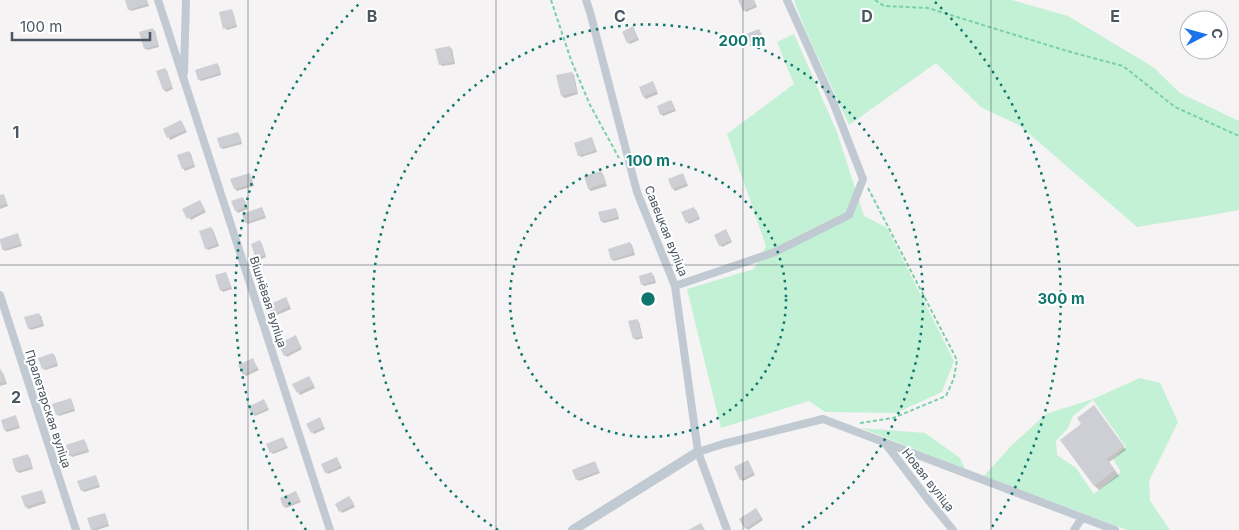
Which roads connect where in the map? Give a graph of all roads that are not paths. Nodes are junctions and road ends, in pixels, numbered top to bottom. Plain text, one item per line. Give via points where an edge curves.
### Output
1 (158, 0) edge
2 (186, 0) edge
3 (586, 0) edge
4 (786, 0) edge
5 (184, 80) junction
6 (675, 286) junction
7 (0, 295) edge
8 (885, 443) junction
9 (698, 452) junction
10 (1082, 518) junction
11 (76, 530) edge
12 (330, 530) edge
13 (573, 530) edge
14 (727, 530) edge
15 (953, 530) edge
16 (1074, 530) edge
17 (1115, 530) edge

1 - 5 street, Вішнёвая вуліца
2 - 5 street, Вішнёвая вуліца
3 - 6 street, Савецкая вуліца via 637,192
4 - 6 street via 833,102 863,179 849,215 775,252
5 - 12 street, Вішнёвая вуліца
6 - 9 street, Савецкая вуліца
7 - 11 street, Пралетарская вуліца
8 - 9 street via 823,419
8 - 10 street
8 - 15 street, Новая вуліца
9 - 13 street
9 - 14 street, Савецкая вуліца
10 - 16 street
10 - 17 street

